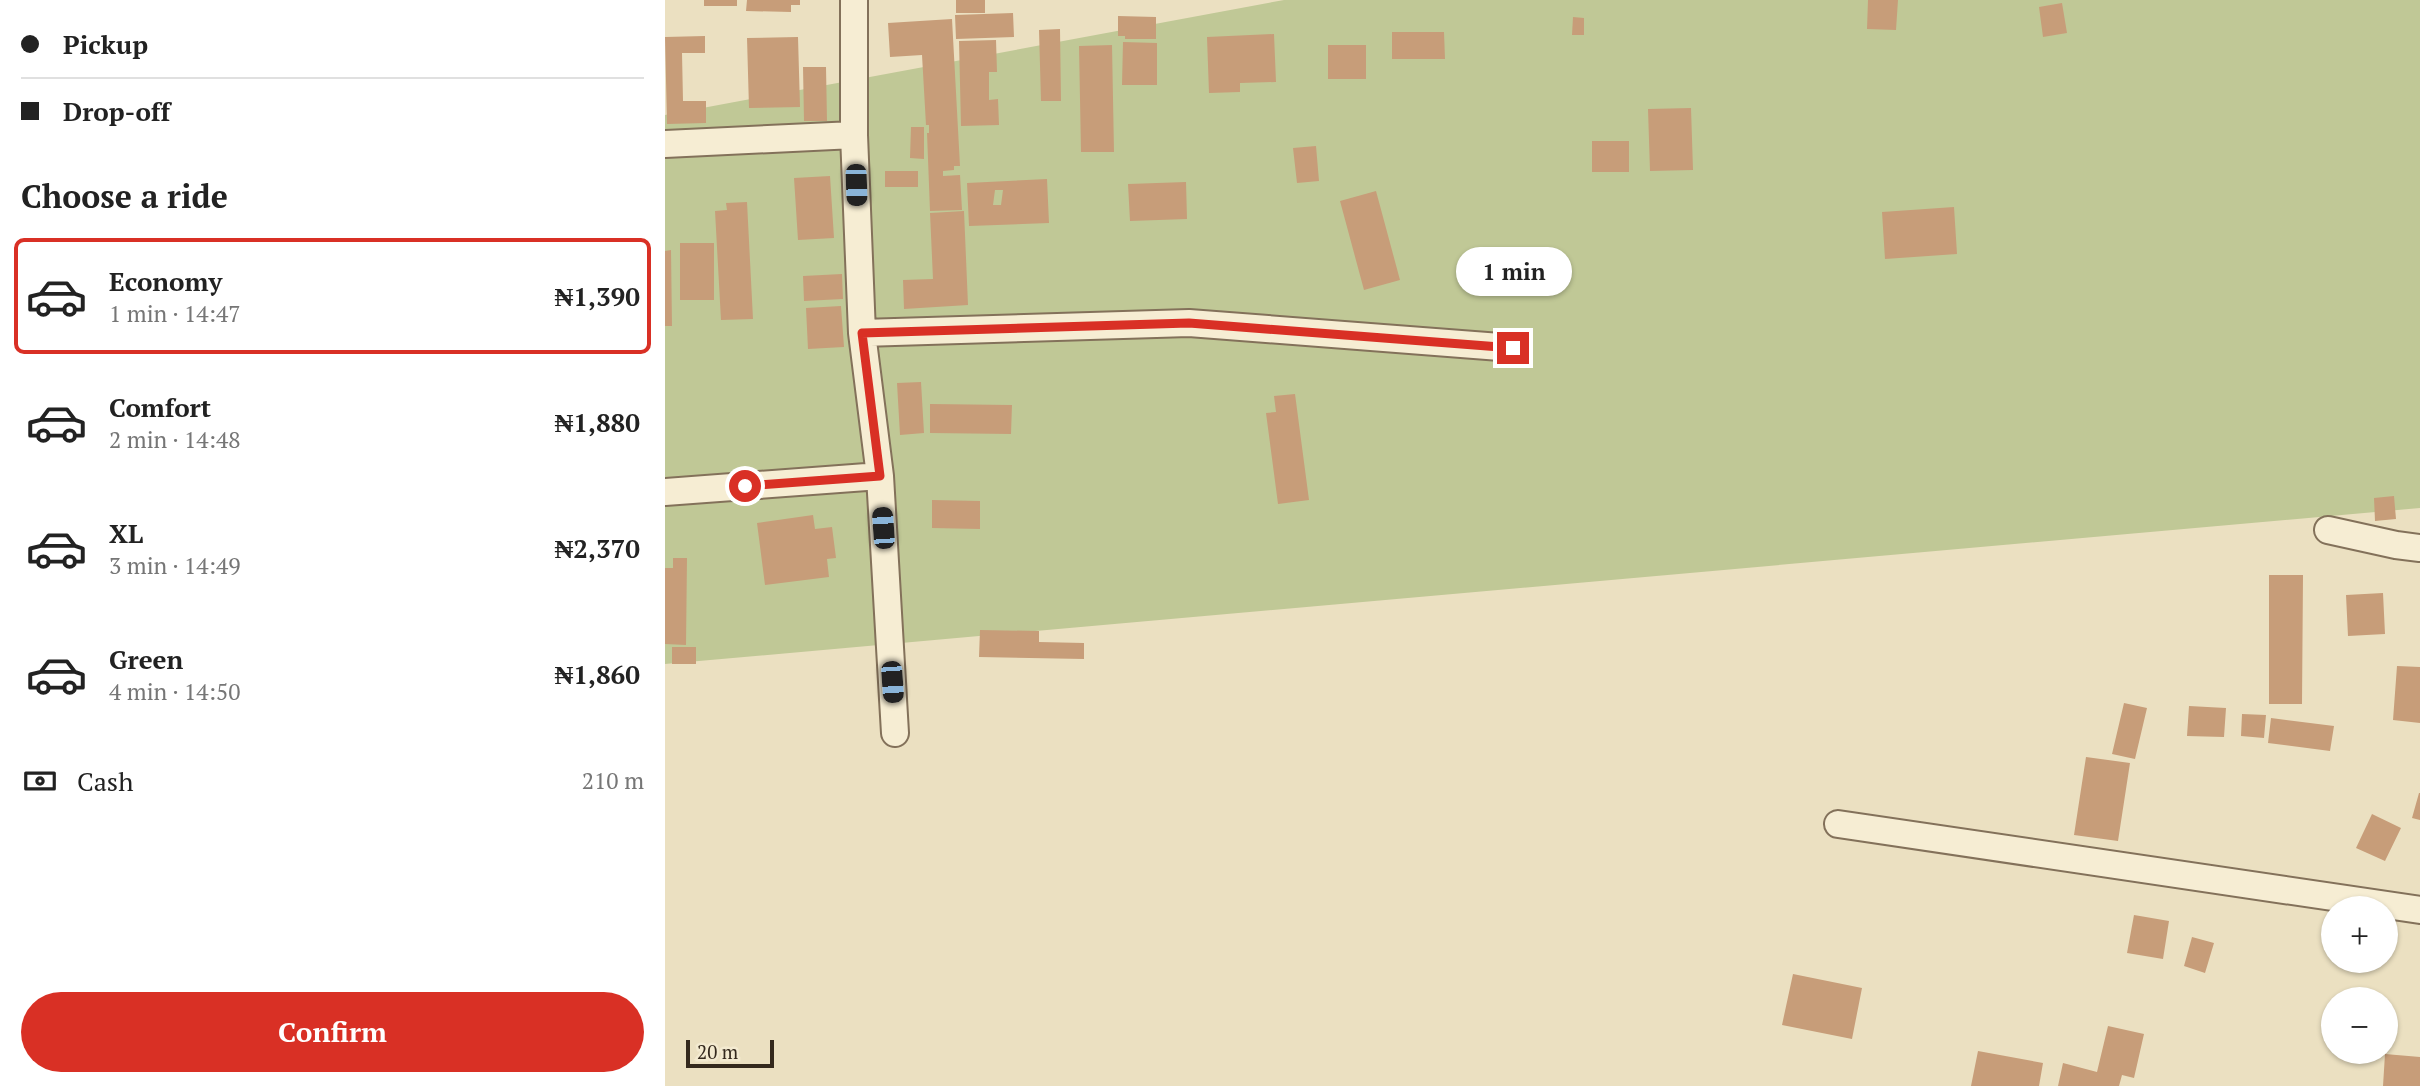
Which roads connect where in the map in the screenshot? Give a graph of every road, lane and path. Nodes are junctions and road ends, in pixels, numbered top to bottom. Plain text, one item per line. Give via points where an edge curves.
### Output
1 (853, 0) edge
2 (853, 135) junction
3 (665, 144) edge
4 (862, 333) junction
5 (1513, 348) dead end
6 (880, 476) junction
7 (665, 492) edge
8 (2328, 530) dead end
9 (2420, 548) edge
10 (895, 733) dead end
11 (1837, 824) dead end
12 (2420, 910) edge

1 - 2 street
2 - 3 street
2 - 4 street
4 - 5 street via 1189,323
4 - 6 street
6 - 7 street
6 - 10 street
8 - 9 street
11 - 12 street

